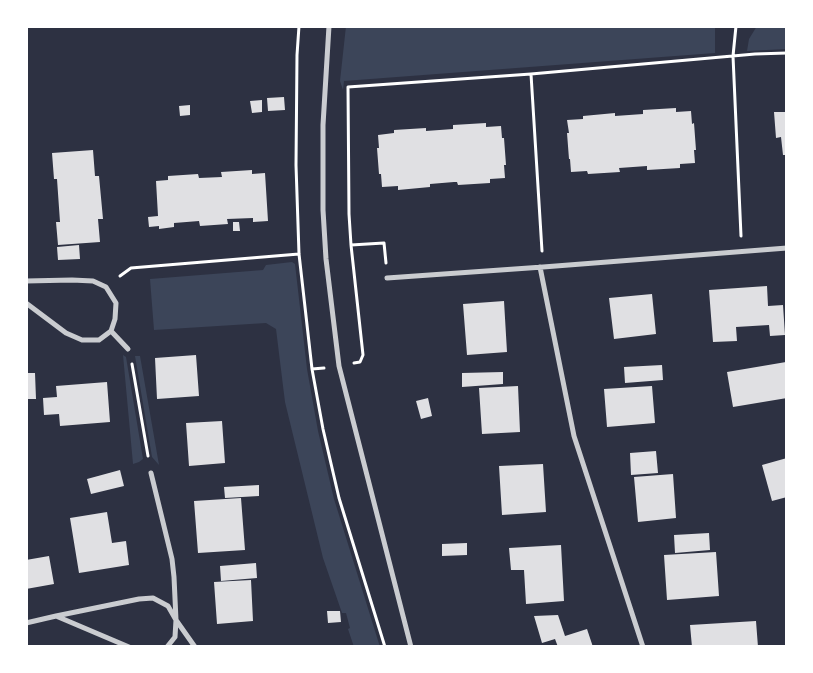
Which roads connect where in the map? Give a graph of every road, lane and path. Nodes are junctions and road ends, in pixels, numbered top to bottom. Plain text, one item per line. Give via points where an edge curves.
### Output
1 (328, 26) edge
2 (736, 26) edge
3 (787, 53) edge
4 (733, 56) junction
5 (531, 74) junction
6 (352, 245) junction
7 (787, 248) edge
8 (742, 251) junction
9 (299, 254) dead end
10 (542, 267) junction
11 (387, 278) joint
12 (26, 281) edge
13 (106, 287) junction
14 (26, 303) edge
15 (111, 332) junction
16 (128, 349) dead end
17 (132, 361) dead end
18 (339, 366) junction
19 (312, 369) dead end
20 (148, 456) dead end
21 (151, 473) dead end
22 (56, 616) junction
23 (176, 620) junction
24 (26, 623) edge
25 (129, 647) edge
26 (167, 647) edge
27 (195, 647) edge
28 (411, 647) edge
29 (643, 647) edge

1 - 18 street via 323,210
2 - 4 path
3 - 4 path
4 - 5 path
4 - 8 path
5 - 6 path via 348,87
5 - 10 path
6 - 11 path via 384,243
6 - 18 path via 362,355 360,362
7 - 8 street
8 - 10 street
9 - 13 path via 131,268
10 - 11 street
10 - 29 street via 574,436
12 - 13 street via 93,281
13 - 15 street via 116,302
14 - 15 street via 66,333 82,340 99,340
15 - 16 street
17 - 20 path
18 - 19 path
18 - 28 street
21 - 23 street via 172,559
22 - 23 street via 153,598 168,606
22 - 24 street
22 - 25 street
23 - 26 street via 174,637
23 - 27 street

